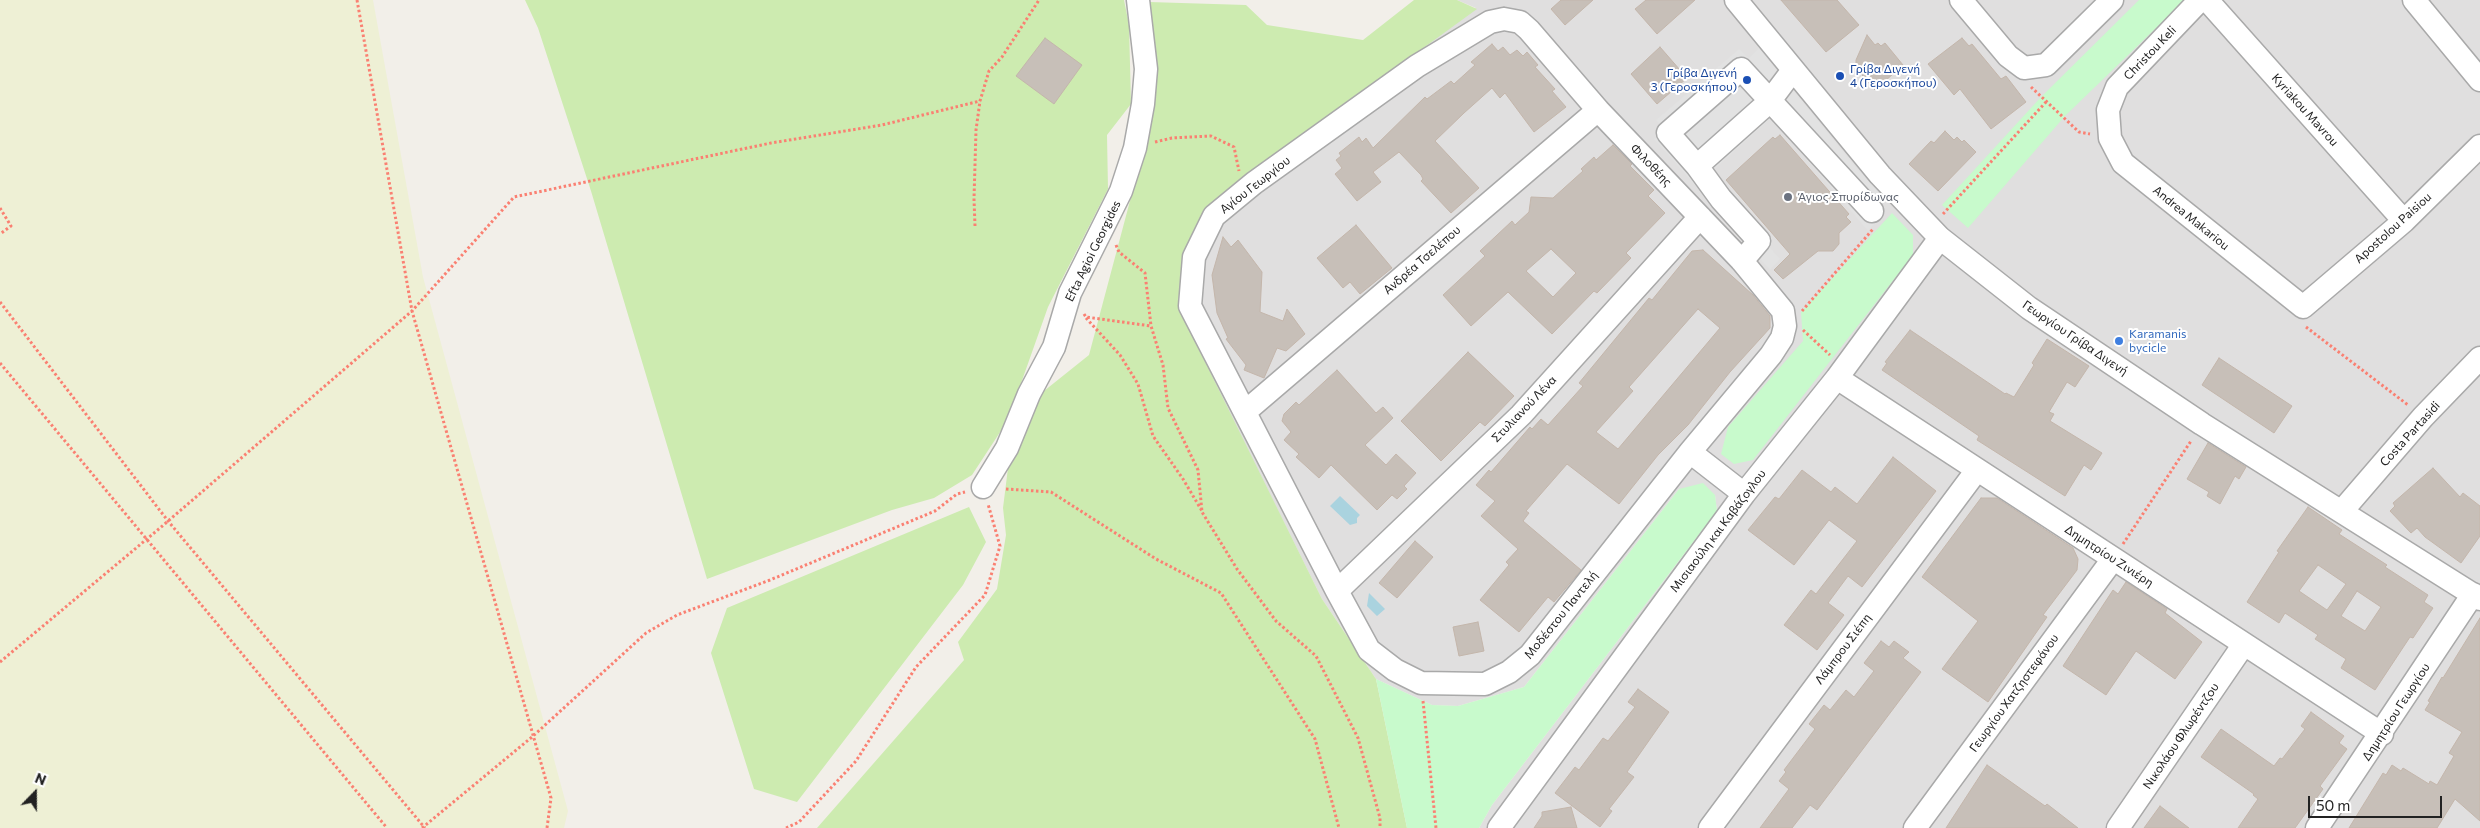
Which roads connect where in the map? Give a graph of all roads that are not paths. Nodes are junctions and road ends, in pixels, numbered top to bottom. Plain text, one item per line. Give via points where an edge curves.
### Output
1 (1138, 0) edge
2 (1736, 0) edge
3 (1961, 0) edge
4 (2112, 0) edge
5 (2200, 0) edge
6 (2206, 0) edge
7 (2414, 0) edge
8 (1490, 22) joint
9 (1794, 70) junction
10 (2480, 80) edge
11 (1769, 102) junction
12 (1598, 110) junction
13 (2108, 110) joint
14 (2480, 146) edge
15 (1697, 166) junction
16 (1700, 217) junction
17 (1874, 219) road end
18 (2404, 221) junction
19 (1935, 232) junction
20 (1742, 261) junction
21 (2303, 307) joint
22 (1787, 328) joint
23 (2476, 369) edge
24 (1840, 373) junction
25 (1246, 410) junction
26 (1690, 452) junction
27 (1977, 470) junction
28 (983, 487) road end
29 (1744, 494) junction
30 (2342, 511) junction
31 (2113, 559) junction
32 (1337, 591) junction
33 (2476, 596) edge
34 (2244, 644) junction
35 (2382, 734) junction
36 (1499, 828) edge
37 (1710, 828) edge
38 (1915, 828) edge
39 (2118, 828) edge
40 (2317, 828) edge

1 - 28 street, Efta Agioi Georgides via 1146,69 1143,104 1135,148 1121,192 1070,293 1054,347 1029,394 1007,448
2 - 9 street, Γεωργίου Γρίβα Διγενή
3 - 4 street via 2008,56 2024,68 2046,65
5 - 13 street, Christou Keli via 2117,87
6 - 18 street, Kyriakou Mavrou
7 - 10 street
8 - 12 street, Φιλοθέης via 1520,22
8 - 25 street, Αγίου Γεωργίου via 1417,66 1254,183 1214,216 1194,257 1190,306
9 - 11 street
9 - 19 street, Γεωργίου Γρίβα Διγενή via 1880,175
11 - 15 street
11 - 15 street via 1740,69 1668,133
11 - 17 street
12 - 16 street, Φιλοθέης
12 - 25 street, Ανδρέα Τσελέπου
13 - 21 street, Andrea Makariou via 2110,138 2123,163
14 - 18 street, Apostolou Paisiou
15 - 20 street via 1720,199 1759,241
16 - 20 street, Φιλοθέης
16 - 32 street, Στυλιανού Λένα via 1521,415
18 - 21 street, Apostolou Paisiou
19 - 24 street, Μισιαούλη και Καβάζογλου
19 - 30 street, Γεωργίου Γρίβα Διγενή via 2029,308 2202,424
20 - 22 street, Φιλοθέης via 1783,311
22 - 26 street, Μοδέστου Παντελή via 1771,355
23 - 30 street, Costa Partasidi via 2423,417
24 - 27 street, Δημητρίου Ζινιέρη
24 - 29 street, Μισιαούλη και Καβάζογλου
25 - 32 street, Αγίου Γεωργίου
26 - 29 street
26 - 32 street, Μοδέστου Παντελή via 1530,655 1509,672 1485,684 1421,683 1395,670 1369,650
27 - 31 street, Δημητρίου Ζινιέρη
27 - 37 street, Λάμπρου Σιέπη
29 - 36 street, Μισιαούλη και Καβάζογλου
30 - 33 street, Γεωργίου Γρίβα Διγενή
31 - 34 street, Δημητρίου Ζινιέρη
31 - 38 street, Γεωργίου Χατζηστεφάνου
33 - 35 street, Δημητρίου Γεωργίου
34 - 35 street, Δημητρίου Ζινιέρη
34 - 39 street, Νικολάου Φλωρέντζου
35 - 40 street, Δημητρίου Γεωργίου

